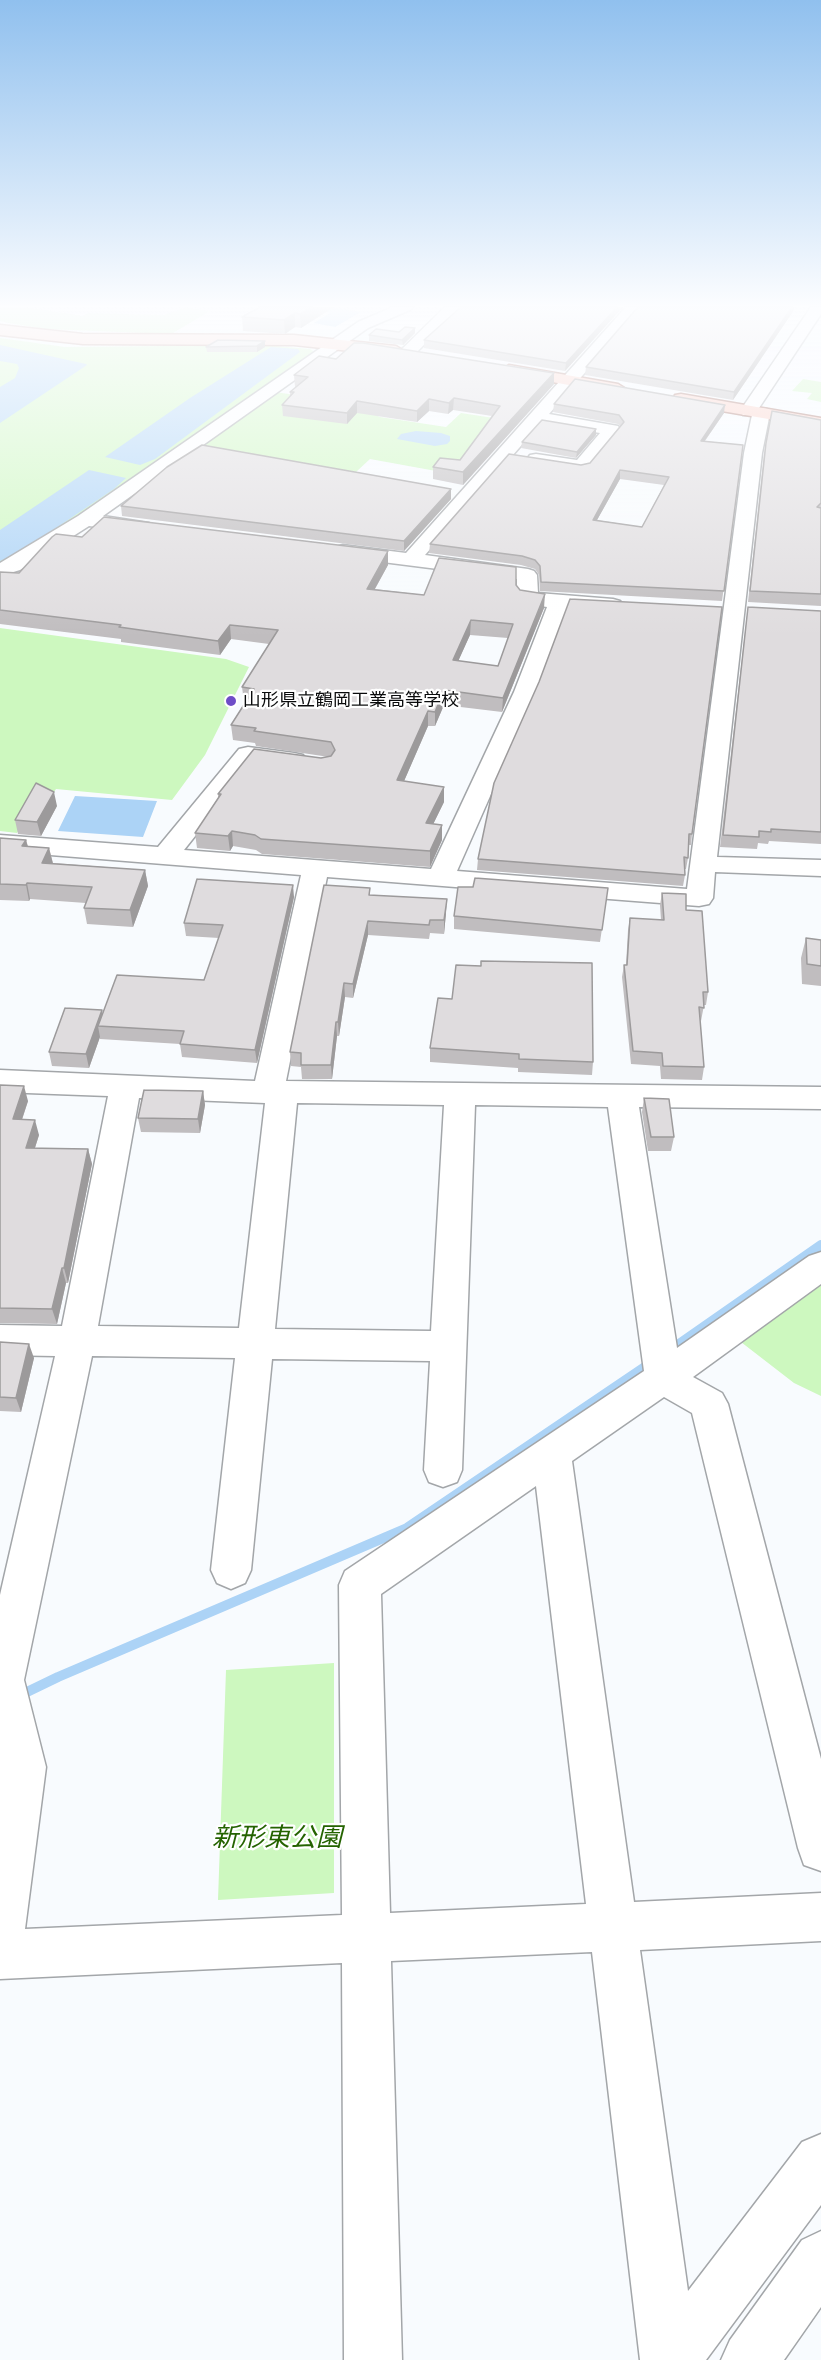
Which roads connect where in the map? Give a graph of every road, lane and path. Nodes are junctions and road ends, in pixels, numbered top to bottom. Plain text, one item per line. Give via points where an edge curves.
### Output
1 (233, 417) edge
2 (537, 417) joint
3 (755, 417) edge
4 (786, 417) edge
5 (821, 423) edge
6 (521, 435) junction
7 (543, 439) edge
8 (575, 444) edge
9 (194, 445) junction
10 (597, 447) junction
11 (217, 449) edge
12 (504, 454) junction
13 (447, 490) edge
14 (470, 494) junction
15 (85, 520) junction
16 (163, 530) edge
17 (328, 549) edge
18 (411, 559) junction
19 (0, 570) edge
20 (559, 602) junction
21 (629, 605) edge
22 (322, 764) edge
23 (0, 843) edge
24 (165, 856) junction
25 (703, 864) junction
26 (316, 867) junction
27 (821, 868) edge
28 (441, 877) junction
29 (0, 1081) edge
30 (126, 1086) junction
31 (275, 1092) junction
32 (460, 1095) junction
33 (622, 1096) junction
34 (821, 1098) edge
35 (821, 1266) edge
36 (0, 1340) edge
37 (77, 1341) junction
38 (255, 1343) junction
39 (448, 1346) junction
40 (663, 1378) junction
41 (552, 1454) junction
42 (443, 1470) dead end
43 (231, 1570) dead end
44 (7, 1739) edge
45 (821, 1848) edge
46 (821, 1917) edge
47 (613, 1926) junction
48 (0, 1932) edge
49 (366, 1938) junction
50 (0, 1955) edge
51 (821, 2161) edge
52 (821, 2259) edge
53 (682, 2355) edge
54 (374, 2360) edge
55 (750, 2360) edge

1 - 9 street
2 - 6 street
2 - 10 street via 612,430
3 - 25 street
4 - 5 main road
6 - 7 street
6 - 12 street
8 - 10 street
9 - 11 street
9 - 15 street
10 - 12 street via 581,466
12 - 14 street
13 - 14 street
14 - 18 street
15 - 16 street
15 - 19 street via 13,567
17 - 18 street
18 - 20 street via 528,575 528,599
20 - 21 street
20 - 28 street via 525,692
22 - 24 street via 248,754
23 - 24 street
24 - 26 street
25 - 27 street
25 - 28 street via 699,898
26 - 28 street
26 - 31 street
29 - 30 street
30 - 31 street
30 - 37 street
31 - 32 street
31 - 38 street
32 - 33 street
32 - 39 street
33 - 34 street
33 - 40 street
35 - 40 street
36 - 37 street
37 - 38 street
37 - 44 street via 2,1680
38 - 39 street
38 - 43 street
39 - 42 street
40 - 41 street
40 - 45 street via 709,1404
41 - 47 street
41 - 49 street via 360,1585
44 - 48 street via 23,1767
46 - 47 street
47 - 49 street
47 - 53 street
49 - 50 street
49 - 54 street
51 - 53 street
52 - 55 street

